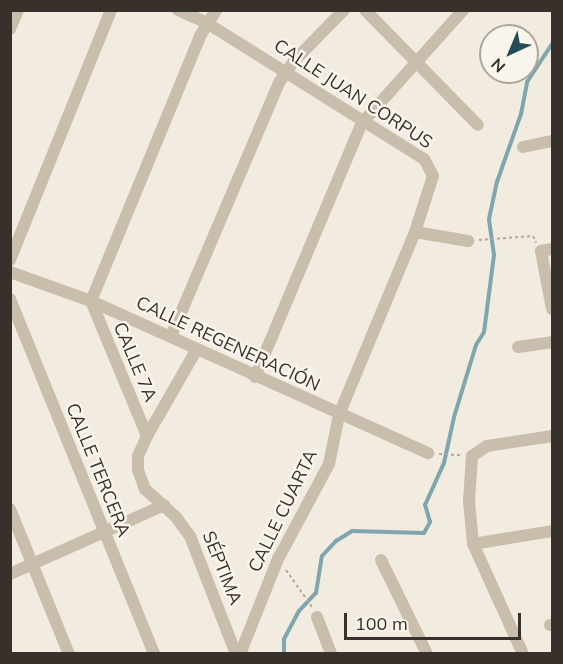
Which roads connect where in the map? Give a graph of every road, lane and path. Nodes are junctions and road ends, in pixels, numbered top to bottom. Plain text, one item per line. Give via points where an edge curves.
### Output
1 (18, 10) edge
2 (111, 10) edge
3 (178, 10) edge
4 (216, 10) edge
5 (344, 10) edge
6 (365, 10) edge
7 (464, 10) edge
8 (207, 22) junction
9 (10, 29) edge
10 (414, 61) junction
11 (285, 71) junction
12 (362, 123) junction
13 (477, 126) dead end
14 (552, 141) edge
15 (523, 147) dead end
16 (415, 232) junction
17 (468, 241) joint
18 (547, 250) edge
19 (10, 260) edge
20 (10, 272) edge
21 (10, 299) edge
22 (91, 301) junction
23 (552, 309) edge
24 (14, 319) edge
25 (171, 336) junction
26 (552, 342) edge
27 (518, 347) dead end
28 (197, 349) junction
29 (255, 377) junction
30 (339, 414) junction
31 (147, 436) junction
32 (552, 436) edge
33 (428, 453) joint
34 (466, 455) dead end
35 (164, 506) junction
36 (10, 509) edge
37 (552, 531) edge
38 (104, 532) junction
39 (473, 544) junction
40 (381, 560) dead end
41 (32, 564) junction
42 (288, 571) dead end
43 (10, 574) edge
44 (317, 617) joint
45 (69, 654) edge
46 (154, 654) edge
47 (238, 654) edge
48 (331, 654) edge
49 (427, 654) edge
50 (523, 654) edge

1 - 9 street
2 - 19 street
3 - 8 street, CALLE JUAN CORPUS
4 - 8 street
5 - 11 street
6 - 10 street
7 - 10 street
8 - 11 street, CALLE JUAN CORPUS
8 - 22 street
10 - 12 street
10 - 13 street
11 - 12 street, CALLE JUAN CORPUS
11 - 25 street
12 - 16 street, CALLE JUAN CORPUS via 424,159 433,169
12 - 29 street
14 - 15 street
16 - 17 street
16 - 30 street, CALLE CUARTA
17 - 18 path via 533,236
18 - 23 street
20 - 22 street, CALLE REGENERACIÓN
21 - 24 street, CALLE TERCERA
22 - 25 street, CALLE REGENERACIÓN
22 - 31 street, CALLE 7A
24 - 38 street, CALLE TERCERA
25 - 28 street, CALLE REGENERACIÓN
26 - 27 street
28 - 29 street, CALLE REGENERACIÓN
28 - 31 street, SÉPTIMA
29 - 30 street, CALLE REGENERACIÓN
30 - 33 street, CALLE REGENERACIÓN
30 - 47 street, CALLE CUARTA via 328,464 278,559
31 - 35 street, SÉPTIMA via 138,456 138,470 146,489
32 - 39 street via 487,446 472,456 469,501
33 - 34 path
35 - 38 street
35 - 47 street, SÉPTIMA via 190,536
36 - 41 street
37 - 39 street
38 - 41 street
38 - 46 street, CALLE TERCERA
39 - 50 street
40 - 49 street
41 - 43 street
41 - 45 street
42 - 44 path
44 - 48 street

